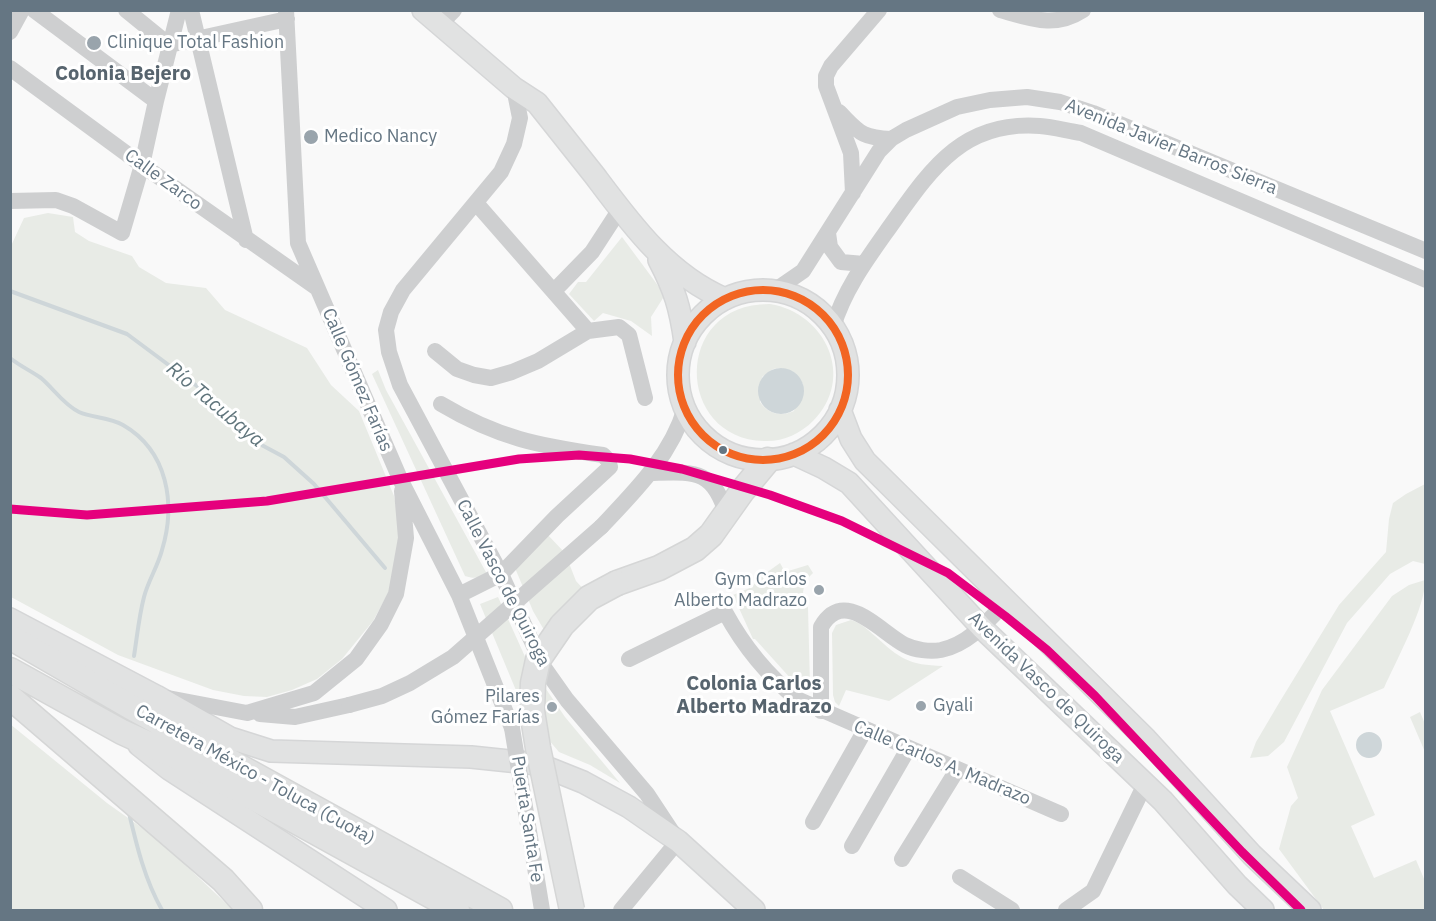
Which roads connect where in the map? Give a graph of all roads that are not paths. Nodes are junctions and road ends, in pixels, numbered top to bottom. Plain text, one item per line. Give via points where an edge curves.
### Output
1 (22, 10) edge
2 (34, 10) edge
3 (126, 10) edge
4 (179, 10) edge
5 (192, 10) edge
6 (423, 10) edge
7 (879, 10) edge
8 (1000, 10) edge
9 (1083, 10) edge
10 (287, 15) edge
11 (447, 17) edge
12 (10, 32) edge
13 (198, 39) junction
14 (169, 45) junction
15 (10, 68) edge
16 (514, 88) junction
17 (156, 101) junction
18 (836, 110) junction
19 (891, 139) junction
20 (142, 165) junction
21 (853, 193) junction
22 (10, 201) edge
23 (476, 203) junction
24 (620, 209) junction
25 (828, 233) junction
26 (246, 240) junction
27 (653, 249) junction
28 (1425, 251) edge
29 (864, 264) junction
30 (1425, 280) edge
31 (317, 288) junction
32 (554, 291) junction
33 (774, 291) junction
34 (725, 299) junction
35 (833, 327) junction
36 (588, 331) junction
37 (685, 342) junction
38 (435, 351) dead end
39 (645, 398) dead end
40 (441, 404) dead end
41 (685, 408) junction
42 (840, 410) junction
43 (794, 454) junction
44 (768, 460) junction
45 (650, 473) junction
46 (401, 481) junction
47 (727, 516) junction
48 (501, 574) junction
49 (459, 595) junction
50 (1007, 601) junction
51 (10, 619) edge
52 (982, 628) junction
53 (10, 637) edge
54 (629, 659) dead end
55 (10, 670) edge
56 (156, 696) junction
57 (10, 697) edge
58 (821, 711) junction
59 (247, 713) junction
60 (512, 728) joint
61 (865, 730) junction
62 (122, 732) junction
63 (908, 749) junction
64 (957, 770) junction
65 (1145, 784) junction
66 (1060, 814) dead end
67 (813, 822) dead end
68 (678, 842) junction
69 (852, 846) dead end
70 (902, 859) dead end
71 (960, 877) dead end
72 (250, 910) edge
73 (386, 910) edge
74 (457, 910) edge
75 (500, 910) edge
76 (542, 910) edge
77 (572, 910) edge
78 (621, 910) edge
79 (754, 910) edge
80 (1012, 910) edge
81 (1066, 910) edge
82 (1263, 910) edge
83 (1310, 910) edge

1 - 12 street
2 - 17 street
3 - 14 street
4 - 14 street
5 - 13 street
6 - 11 main road
7 - 18 street via 826,76
8 - 9 street via 1051,21 1064,20
10 - 13 street
10 - 31 street, Calle Gómez Farías via 298,243
11 - 16 main road
13 - 14 street
13 - 26 street
14 - 17 street
15 - 20 street, Calle Zarco
16 - 23 street, Calle Vasco de Quiroga via 520,118 514,144 501,171
16 - 24 main road via 537,103
17 - 20 street
18 - 19 street via 861,134
18 - 21 street via 851,153
19 - 21 street, Avenida Javier Barros Sierra
19 - 28 street, Avenida Javier Barros Sierra via 957,107 979,102 1027,98 1060,102
20 - 22 street via 122,233 56,200
20 - 26 street, Calle Zarco
21 - 25 street, Avenida Javier Barros Sierra
23 - 32 street
23 - 48 street, Calle Vasco de Quiroga via 403,290 386,330 400,385
24 - 27 main road
24 - 32 street via 592,252
25 - 29 street via 830,247 841,262
25 - 33 street, Avenida Javier Barros Sierra via 803,271
26 - 31 street, Calle Zarco
27 - 34 main road via 687,278
27 - 37 main road via 674,288
29 - 30 street, Avenida Javier Barros Sierra via 921,182 943,158 981,135 1008,127 1040,126 1081,134
29 - 35 street, Avenida Javier Barros Sierra
31 - 46 street, Calle Gómez Farías
32 - 36 street
33 - 34 main road via 749,291
33 - 35 main road via 807,303
34 - 37 main road via 701,317
35 - 42 main road via 843,347 847,368 847,390
36 - 38 street via 537,361 491,378 457,369
36 - 39 street via 619,327 629,335
37 - 41 main road via 678,375
40 - 48 street via 494,432 530,443 603,455 609,464
41 - 44 main road via 698,430 718,447 742,458
41 - 45 street via 669,447
42 - 43 main road via 822,437
42 - 50 main road, Avenida Vasco de Quiroga via 865,461
43 - 44 main road
43 - 52 main road, Avenida Vasco de Quiroga via 849,483
44 - 47 highway
45 - 47 street via 693,473 706,478 721,497
45 - 59 street, bridge via 600,527 453,657 410,683 382,696 295,717
46 - 49 street, Calle Gómez Farías
46 - 59 street via 406,538 396,594 381,624 356,659 314,693
47 - 77 highway, bridge via 695,549 589,598 562,625 538,660 532,711
48 - 49 street
48 - 68 street, Calle Vasco de Quiroga via 543,666 647,794
49 - 60 street, Calle Gómez Farías
50 - 52 street
50 - 83 main road, Avenida Vasco de Quiroga
51 - 56 main road
52 - 58 street via 961,643 940,650 921,650 906,646 860,614 836,611 827,616 821,627
52 - 65 main road, Avenida Vasco de Quiroga
53 - 75 highway, Carretera México - Toluca (Cuota)
54 - 58 street, Calle Carlos A. Madrazo via 725,612 739,638 783,688
55 - 62 highway, Carretera México - Toluca (Cuota)
56 - 59 street
56 - 68 main road via 230,738 271,751 471,757 538,764 629,807
57 - 72 highway via 223,880
58 - 61 street, Calle Carlos A. Madrazo
60 - 76 street, Puerta Santa Fe, bridge
61 - 63 street, Calle Carlos A. Madrazo
61 - 67 street
62 - 73 main road via 169,769
62 - 74 highway, Carretera México - Toluca (Cuota) via 189,763
63 - 64 street, Calle Carlos A. Madrazo
63 - 69 street
64 - 66 street, Calle Carlos A. Madrazo
64 - 70 street
65 - 81 street via 1093,891
65 - 82 main road, Avenida Vasco de Quiroga
68 - 78 street
68 - 79 main road
71 - 80 street

